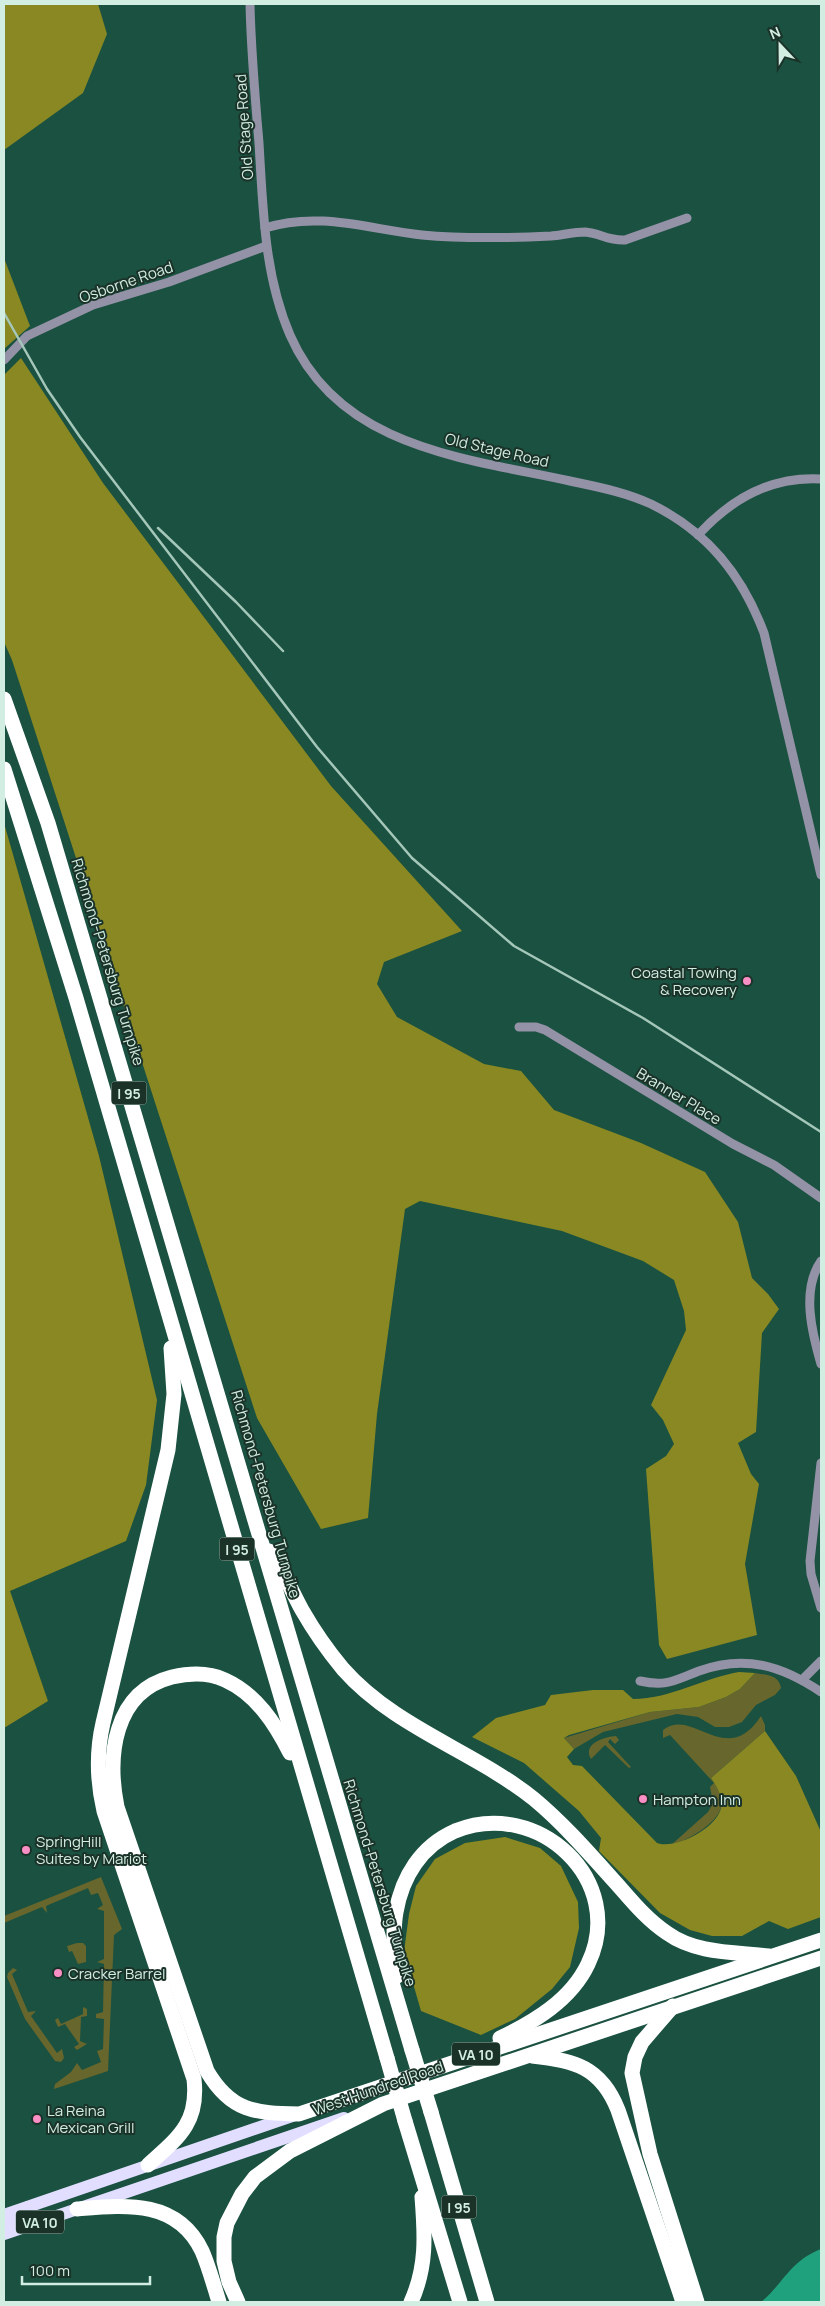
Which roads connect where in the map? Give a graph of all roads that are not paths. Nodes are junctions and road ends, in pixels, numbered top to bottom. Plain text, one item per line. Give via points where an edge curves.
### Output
1 (250, 4) edge
2 (687, 218) dead end
3 (265, 228) junction
4 (266, 246) junction
5 (4, 360) edge
6 (821, 479) edge
7 (698, 535) junction
8 (4, 699) edge
9 (4, 769) edge
10 (821, 875) edge
11 (519, 1027) dead end
12 (821, 1198) edge
13 (821, 1262) edge
14 (168, 1314) junction
15 (821, 1364) edge
16 (821, 1463) edge
17 (262, 1542) junction
18 (821, 1608) edge
19 (821, 1661) edge
20 (802, 1680) junction
21 (640, 1681) dead end
22 (821, 1692) edge
23 (306, 1783) junction
24 (821, 1940) edge
25 (773, 1957) junction
26 (821, 1958) edge
27 (397, 2001) junction
28 (674, 2006) junction
29 (528, 2055) junction
30 (438, 2068) junction
31 (383, 2104) junction
32 (299, 2114) junction
33 (148, 2165) junction
34 (420, 2171) junction
35 (28, 2207) junction
36 (77, 2209) junction
37 (4, 2215) edge
38 (4, 2225) edge
39 (4, 2234) edge
40 (219, 2302) edge
41 (238, 2302) edge
42 (411, 2302) edge
43 (460, 2302) edge
44 (487, 2302) edge
45 (684, 2302) edge
46 (697, 2302) edge

1 - 3 street, Old Stage Road
2 - 3 street via 615,241 584,232 494,238 440,236 326,220 293,221
3 - 4 street, Old Stage Road
4 - 5 street, Osborne Road via 169,282 93,305 28,336
4 - 7 street, Old Stage Road via 281,313 301,356 328,391 366,423 428,449 631,496 668,513
6 - 7 street via 785,481 748,494 722,511
7 - 10 street, Old Stage Road via 739,579 764,633
8 - 17 highway, Richmond-Petersburg Turnpike / I 95 via 51,832
9 - 14 highway, I 95 via 73,989
11 - 12 street, Branner Place via 545,1030 733,1144 774,1165
13 - 15 street via 815,1270 810,1295 813,1336
14 - 23 highway, I 95
14 - 33 highway via 174,1394 172,1432 103,1723 97,1762 104,1811 194,2079 194,2107 189,2123 178,2138
16 - 18 street via 810,1562
17 - 25 highway via 278,1563 321,1640 343,1669 374,1697 531,1797 582,1845 643,1913 668,1934 687,1944 710,1950
17 - 27 highway, Richmond-Petersburg Turnpike / I 95
19 - 20 street
20 - 21 street via 780,1669 746,1662 712,1666 669,1683
20 - 22 street
23 - 32 highway via 275,1724 240,1689 218,1677 192,1674 154,1684 126,1710 115,1736 112,1771 116,1807 207,2071 220,2090 242,2107 262,2113
23 - 34 highway, I 95, bridge
24 - 25 highway, West Hundred Road / VA 10
25 - 30 highway, West Hundred Road / VA 10
26 - 28 highway, West Hundred Road / VA 10
27 - 30 highway via 394,1934 399,1896 418,1858 437,1841 476,1825 508,1823 546,1835 578,1864 594,1901 596,1930 592,1955 578,1980 557,2003 522,2027
27 - 44 highway, Richmond-Petersburg Turnpike / I 95, bridge
28 - 29 highway, West Hundred Road / VA 10
28 - 46 highway via 642,2042 632,2073 650,2154
29 - 31 highway, West Hundred Road / VA 10
29 - 45 highway via 559,2058 580,2065 607,2088 618,2110
30 - 32 highway, West Hundred Road / VA 10
31 - 36 main road, West Hundred Road / VA 10
31 - 41 highway via 290,2151 255,2177 242,2194 227,2223 223,2252 229,2282
32 - 33 main road, West Hundred Road / VA 10
33 - 35 main road, West Hundred Road / VA 10
34 - 42 highway via 425,2258
34 - 43 highway, I 95
35 - 37 main road, West Hundred Road / VA 10
35 - 38 main road via 27,2215
36 - 39 main road, West Hundred Road / VA 10
36 - 40 highway via 138,2206 176,2221 193,2237 202,2252

